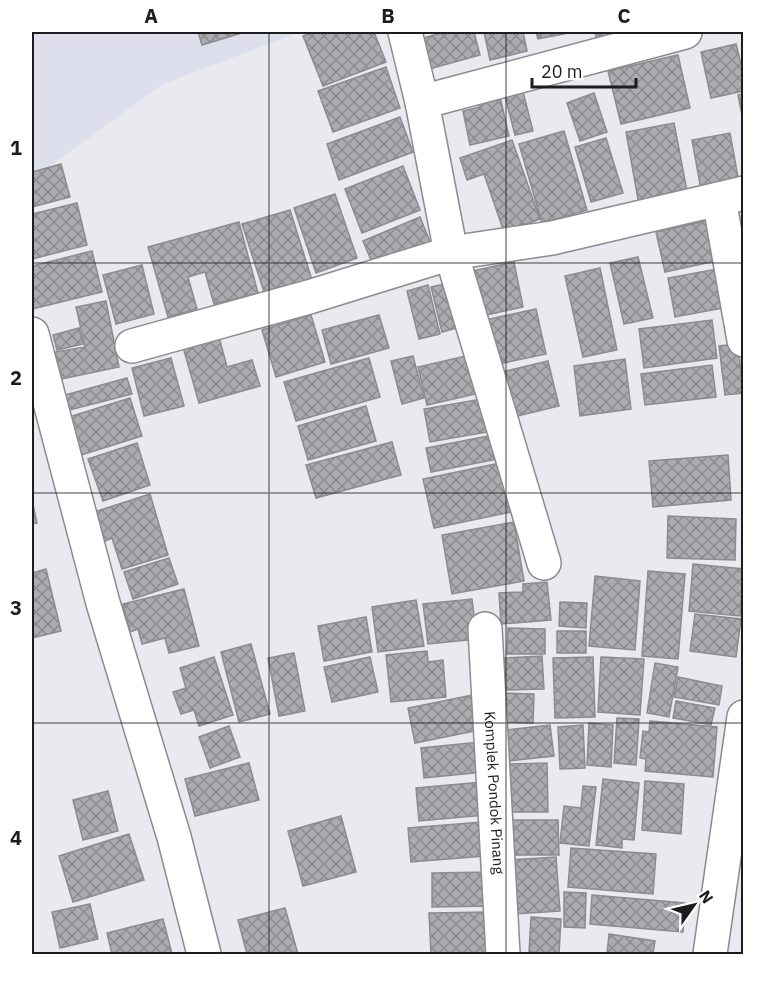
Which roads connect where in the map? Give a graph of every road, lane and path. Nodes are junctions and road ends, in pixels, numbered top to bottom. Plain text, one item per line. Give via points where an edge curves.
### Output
1 (405, 32) edge
2 (685, 32) edge
3 (422, 102) junction
4 (731, 196) edge
5 (451, 253) junction
6 (32, 334) edge
7 (744, 340) edge
8 (132, 346) dead end
9 (544, 563) dead end
10 (485, 629) dead end
11 (744, 717) edge
12 (204, 954) edge
13 (503, 954) edge
14 (710, 954) edge

1 - 3 street
2 - 3 street
3 - 5 street
4 - 5 street via 552,238
4 - 7 street
5 - 8 street
5 - 9 street
6 - 12 street via 99,592 174,837
10 - 13 street, Komplek Pondok Pinang
11 - 14 street

